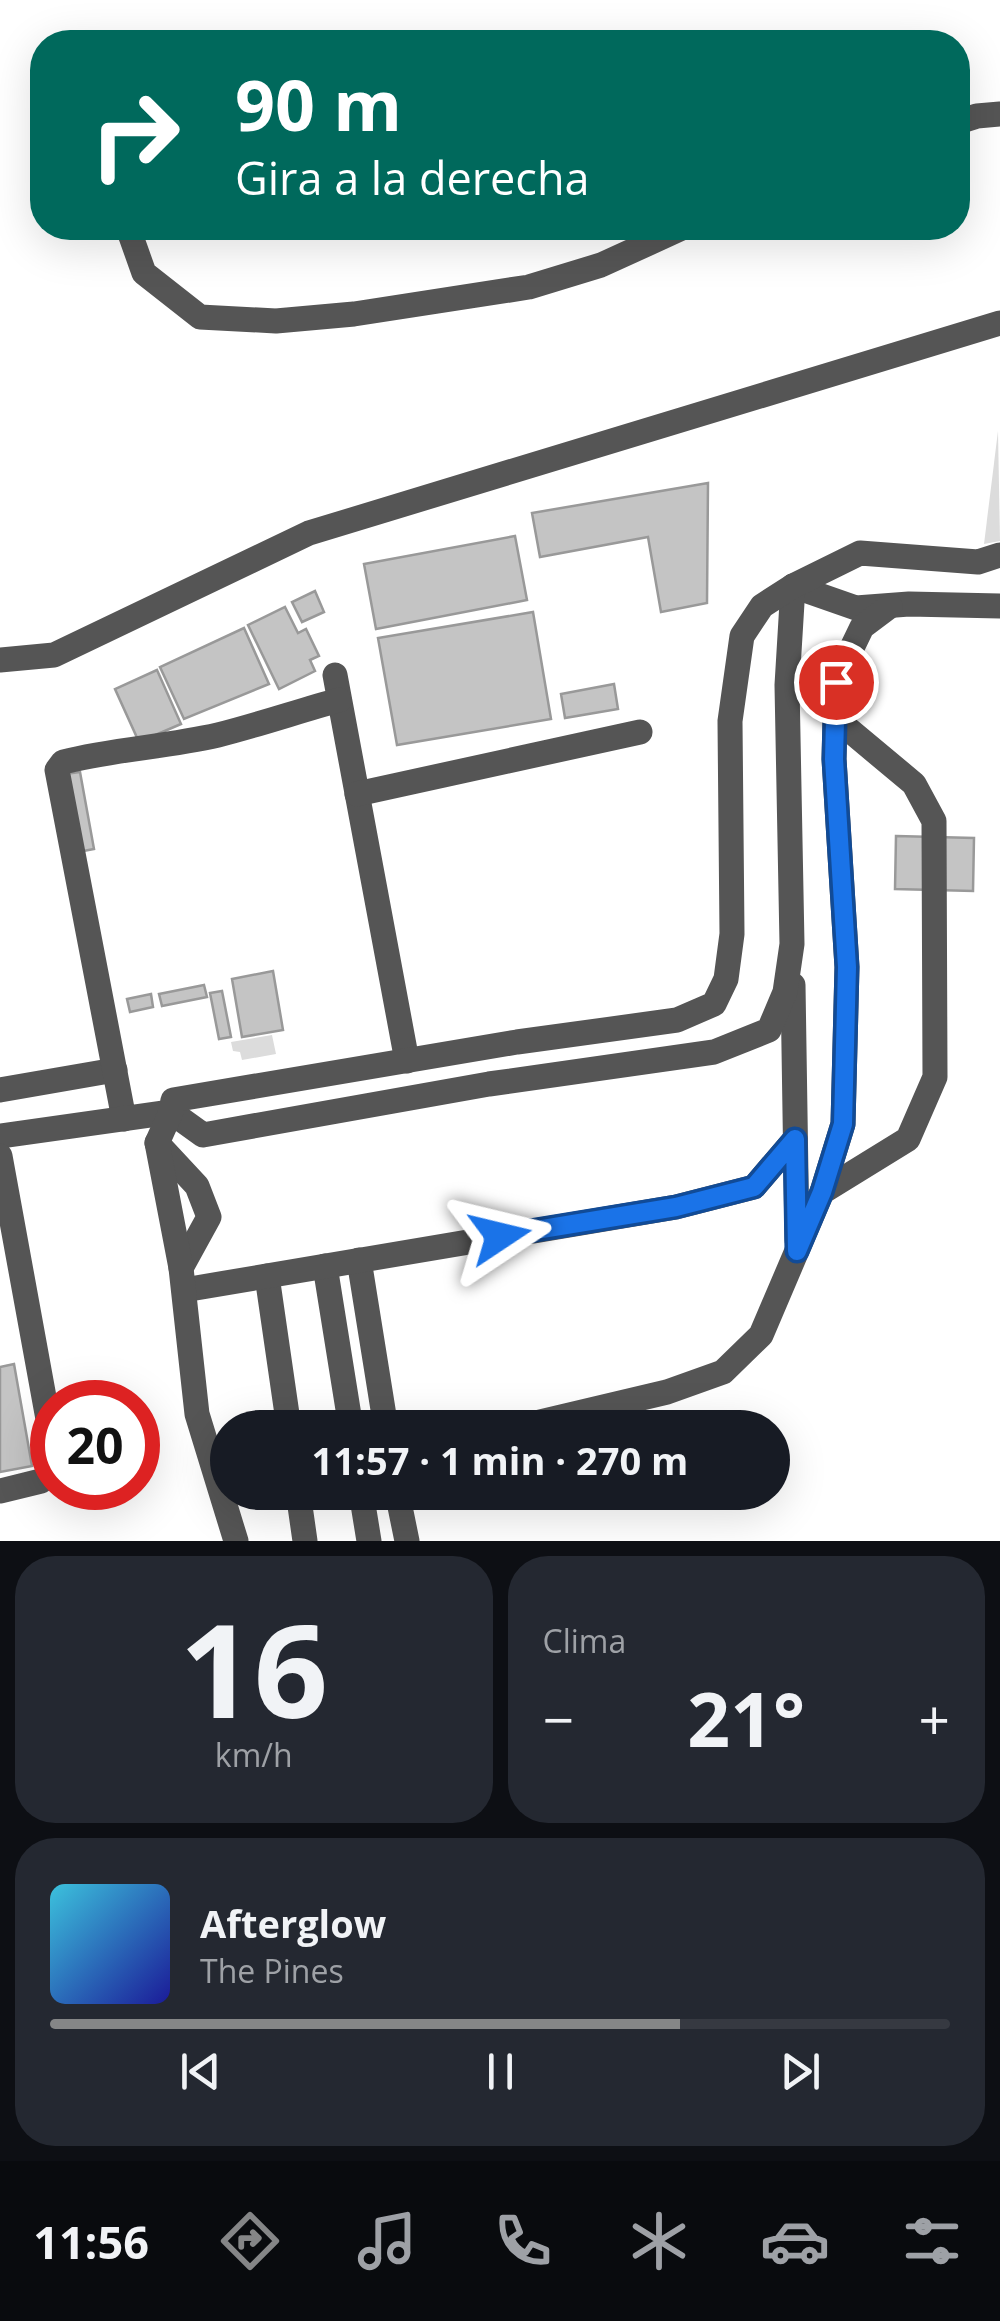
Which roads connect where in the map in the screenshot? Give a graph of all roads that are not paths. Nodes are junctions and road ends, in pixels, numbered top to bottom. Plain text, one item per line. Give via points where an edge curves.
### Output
1 (1000, 114) edge
2 (970, 118) edge
3 (132, 240) edge
4 (657, 240) edge
5 (1000, 324) edge
6 (1000, 555) edge
7 (793, 586) junction
8 (890, 606) junction
9 (1000, 606) edge
10 (0, 660) edge
11 (835, 718) junction
12 (640, 732) dead end
13 (357, 794) junction
14 (792, 930) junction
15 (407, 1061) junction
16 (114, 1070) junction
17 (0, 1090) edge
18 (172, 1112) junction
19 (124, 1118) junction
20 (0, 1136) edge
21 (795, 1139) junction
22 (157, 1144) junction
23 (0, 1156) edge
24 (822, 1192) junction
25 (797, 1251) junction
26 (359, 1260) junction
27 (324, 1266) junction
28 (267, 1276) junction
29 (182, 1279) junction
30 (41, 1380) edge
31 (286, 1410) edge
32 (348, 1410) edge
33 (383, 1410) edge
34 (590, 1410) edge
35 (30, 1484) edge
36 (0, 1492) edge
37 (301, 1510) edge
38 (364, 1510) edge
39 (401, 1510) edge
40 (236, 1541) edge
41 (305, 1541) edge
42 (369, 1541) edge
43 (407, 1541) edge

1 - 2 lane
3 - 4 lane via 144,273 200,317 276,320 529,287 602,266
5 - 10 lane via 308,533 54,656
6 - 7 lane via 978,562 860,554
7 - 8 lane via 856,608
7 - 14 lane via 787,685
7 - 15 lane via 762,606 742,636 730,721 732,934 726,979 714,1004 676,1020
8 - 9 lane
8 - 11 lane via 862,627 844,660
11 - 24 lane via 847,967 843,1124
11 - 24 lane via 914,784 934,822 936,1077 908,1139
12 - 13 lane
13 - 15 lane
13 - 16 lane via 337,688 218,734 62,762 57,770
14 - 18 lane via 785,992 769,1030 714,1052 202,1135
14 - 21 lane
15 - 18 lane via 173,1100
16 - 17 lane
16 - 19 lane
18 - 19 lane
18 - 22 lane
19 - 20 lane
21 - 25 lane
21 - 26 lane via 754,1187 676,1207
22 - 29 lane
22 - 29 lane via 197,1186 208,1217
23 - 30 lane
24 - 25 lane
25 - 34 lane via 761,1335 722,1372
26 - 27 lane
26 - 33 lane
27 - 28 lane
27 - 32 lane
28 - 29 lane
28 - 31 lane
29 - 40 lane via 198,1414
35 - 36 lane
37 - 41 lane
38 - 42 lane
39 - 43 lane

